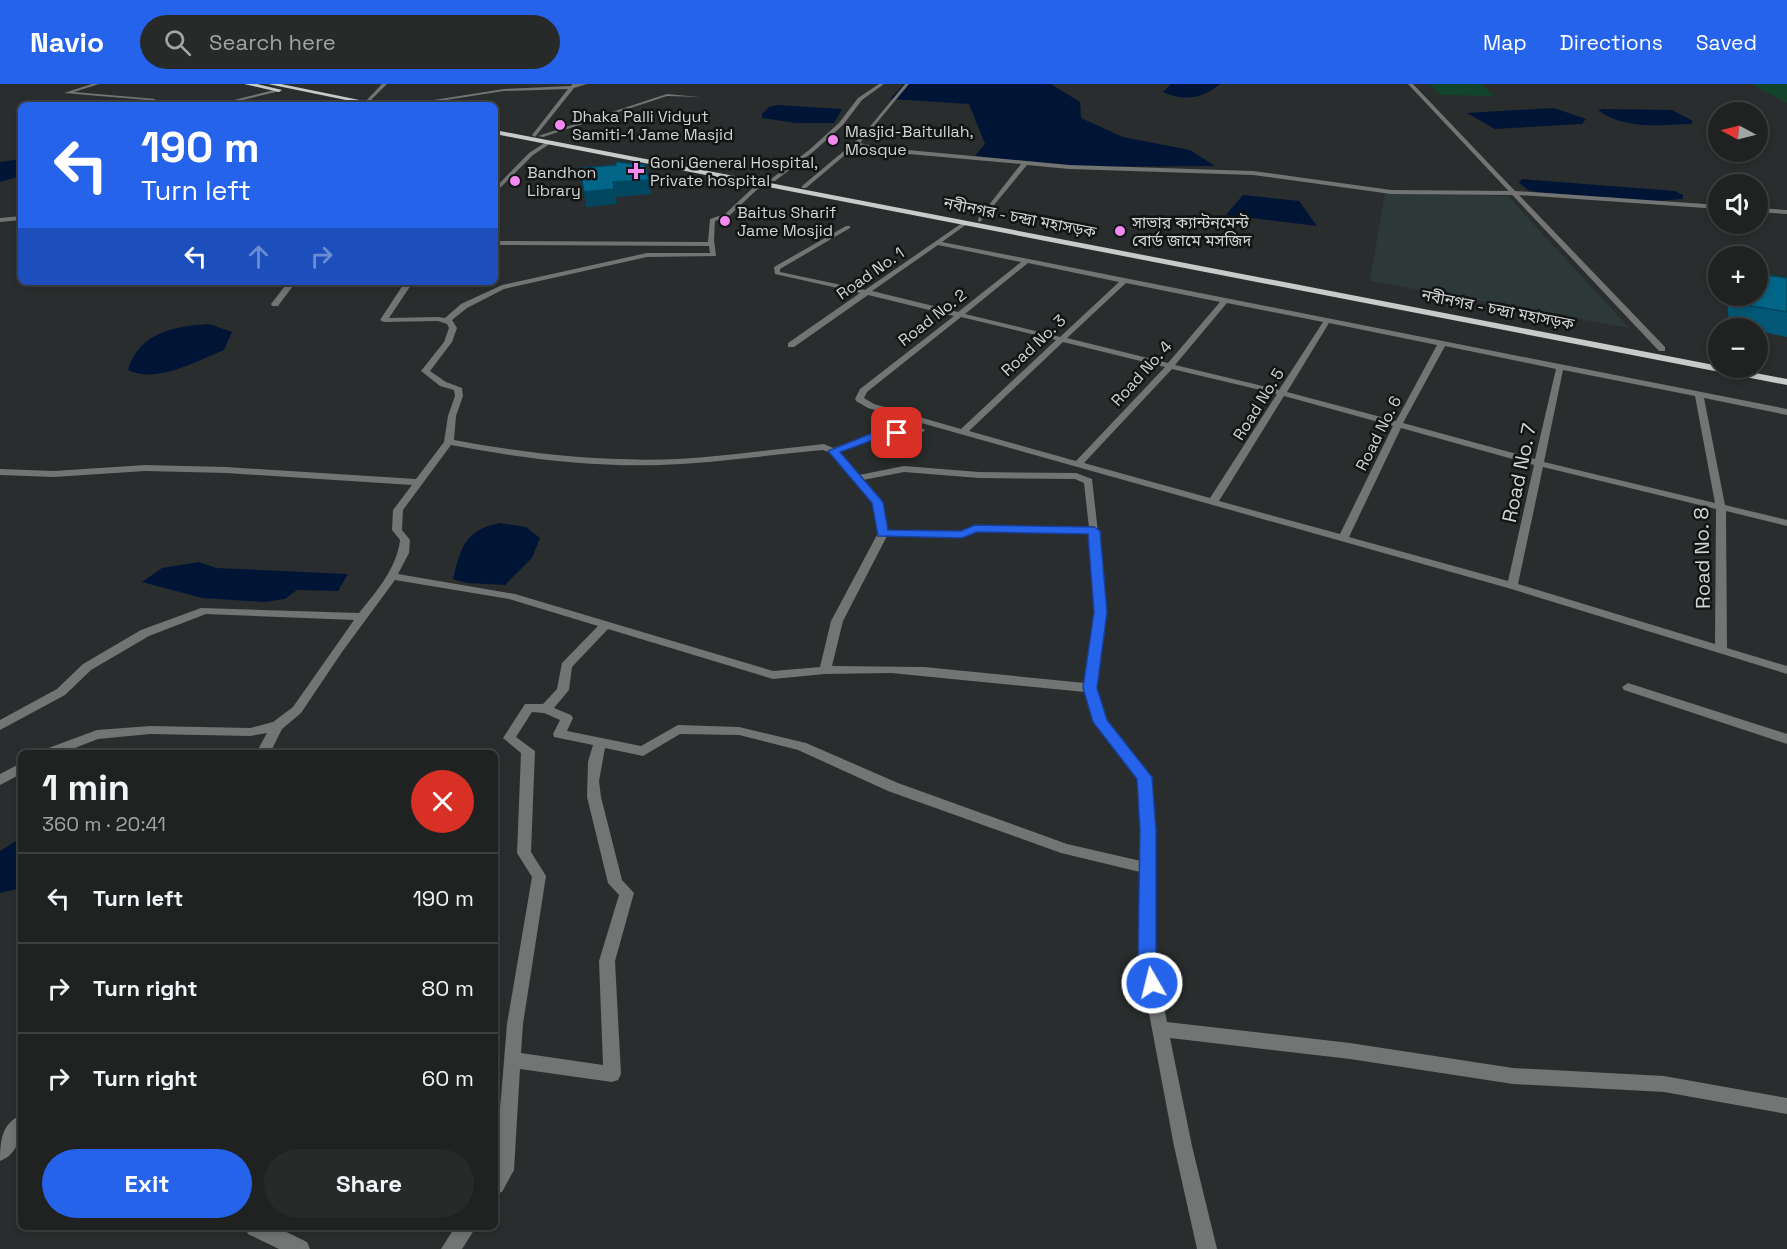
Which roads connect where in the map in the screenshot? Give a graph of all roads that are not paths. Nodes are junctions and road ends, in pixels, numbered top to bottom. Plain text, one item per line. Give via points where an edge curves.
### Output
1 (97, 84) edge
2 (247, 84) edge
3 (271, 84) edge
4 (385, 84) edge
5 (585, 84) edge
6 (882, 84) edge
7 (907, 84) edge
8 (1410, 84) edge
9 (573, 85) edge
10 (278, 90) junction
11 (698, 97) dead end
12 (147, 102) edge
13 (228, 102) edge
14 (341, 102) edge
15 (366, 102) joint
16 (424, 102) edge
17 (498, 128) edge
18 (498, 132) edge
19 (542, 138) junction
20 (856, 143) junction
21 (1025, 163) junction
22 (773, 180) junction
23 (760, 184) junction
24 (804, 187) junction
25 (498, 188) edge
26 (1515, 193) junction
27 (1708, 206) edge
28 (1768, 211) edge
29 (1787, 212) edge
30 (18, 218) edge
31 (0, 220) edge
32 (980, 220) junction
33 (965, 223) junction
34 (848, 227) dead end
35 (498, 243) edge
36 (936, 243) junction
37 (712, 244) junction
38 (1027, 261) junction
39 (1124, 281) junction
40 (290, 285) edge
41 (409, 285) edge
42 (866, 292) junction
43 (1225, 301) junction
44 (275, 304) dead end
45 (959, 315) junction
46 (446, 321) junction
47 (1327, 321) junction
48 (1061, 339) junction
49 (1442, 344) junction
50 (791, 345) dead end
51 (1662, 348) junction
52 (1708, 357) edge
53 (1170, 366) junction
54 (1560, 367) junction
55 (1768, 368) edge
56 (1787, 371) edge
57 (1787, 382) edge
58 (1282, 393) junction
59 (1699, 395) junction
60 (1787, 412) edge
61 (1398, 424) junction
62 (920, 430) dead end
63 (963, 432) junction
64 (449, 442) junction
65 (833, 451) junction
66 (1078, 464) junction
67 (1540, 464) junction
68 (0, 472) edge
69 (857, 478) junction
70 (417, 482) junction
71 (1213, 502) junction
72 (1721, 508) junction
73 (1787, 523) edge
74 (1094, 531) junction
75 (883, 533) junction
76 (1343, 538) junction
77 (392, 576) junction
78 (1512, 586) junction
79 (361, 617) junction
80 (606, 625) junction
81 (1721, 651) junction
82 (825, 670) junction
83 (1787, 670) edge
84 (1628, 687) dead end
85 (1090, 688) junction
86 (546, 709) junction
87 (0, 726) edge
88 (277, 726) junction
89 (1787, 739) edge
90 (600, 742) junction
91 (56, 750) edge
92 (265, 750) edge
93 (18, 770) edge
94 (0, 780) edge
95 (1148, 868) junction
96 (1161, 1029) junction
97 (513, 1060) junction
98 (1787, 1106) edge
99 (18, 1129) edge
100 (0, 1152) edge
101 (498, 1180) edge
102 (261, 1230) edge
103 (464, 1230) edge
104 (300, 1249) edge
105 (451, 1249) edge
106 (1207, 1249) edge

1 - 12 street via 66,93 154,99
2 - 10 highway
3 - 15 highway
4 - 15 street
5 - 9 street
6 - 22 street via 860,99 811,151
7 - 20 street
8 - 26 street
9 - 16 street
9 - 19 street
10 - 13 street
10 - 14 highway
11 - 19 street via 667,95
17 - 19 highway, নবীনগর - চন্দ্রা মহাসড়ক
18 - 19 highway, নবীনগর - চন্দ্রা মহাসড়ক
19 - 22 highway, নবীনগর - চন্দ্রা মহাসড়ক
19 - 23 highway, নবীনগর - চন্দ্রা মহাসড়ক
19 - 25 street
20 - 21 street via 874,149
20 - 24 street
21 - 26 street via 1253,173 1391,192
21 - 32 street
22 - 24 highway, নবীনগর - চন্দ্রা মহাসড়ক
23 - 33 highway, নবীনগর - চন্দ্রা মহাসড়ক
23 - 37 street via 727,215 712,220
24 - 32 highway, নবীনগর - চন্দ্রা মহাসড়ক
26 - 27 street
26 - 51 street
28 - 29 street
30 - 31 street
32 - 51 highway, নবীনগর - চন্দ্রা মহাসড়ক
33 - 36 street, Road No. 1
33 - 57 highway, নবীনগর - চন্দ্রা মহাসড়ক
34 - 42 street via 776,268 777,273
35 - 37 street
36 - 38 street
36 - 42 street, Road No. 1
37 - 46 street via 714,255 647,255 502,287 464,306
38 - 39 street
38 - 45 street, Road No. 2
39 - 43 street
39 - 48 street, Road No. 3
40 - 44 street
41 - 46 street via 384,320
42 - 45 street
42 - 50 street, Road No. 1
43 - 47 street
43 - 53 street, Road No. 4
45 - 48 street
45 - 63 street, Road No. 2 via 863,391 859,399
46 - 64 street via 453,333 425,371 443,384 458,388
47 - 49 street
47 - 58 street, Road No. 5
48 - 53 street
48 - 63 street, Road No. 3
49 - 54 street
49 - 61 street, Road No. 6
51 - 52 highway, নবীনগর - চন্দ্রা মহাসড়ক
53 - 58 street
53 - 66 street, Road No. 4
54 - 59 street
54 - 67 street, Road No. 7
55 - 56 highway
58 - 61 street
58 - 71 street, Road No. 5
59 - 60 street
59 - 72 street, Road No. 8
61 - 67 street
61 - 76 street, Road No. 6
62 - 65 street via 874,436
63 - 66 street
64 - 65 street via 589,462 660,462 824,447
64 - 70 street
65 - 69 street
66 - 71 street
67 - 72 street
67 - 78 street, Road No. 7
68 - 70 street via 54,474 145,468
69 - 74 street via 904,469 1076,476 1089,481
69 - 75 street via 877,502
70 - 77 street via 398,510 397,530 405,540 404,553
71 - 76 street
72 - 73 street
72 - 81 street, Road No. 8
74 - 75 street via 975,529 962,534
74 - 85 street via 1101,612
75 - 82 street via 837,621
76 - 78 street
77 - 79 street
77 - 80 street via 511,596
78 - 81 street
79 - 87 street via 205,610 145,633 87,667 61,692
79 - 88 street via 297,710
80 - 82 street via 773,675
80 - 86 street via 566,666 563,690
81 - 83 street
82 - 85 street via 869,667 934,671
84 - 89 street
85 - 95 street via 1100,722 1144,777
86 - 90 street via 567,718 559,734
86 - 97 street via 529,707 509,738 528,751 524,853 539,876 515,1024
88 - 91 street via 250,732 150,730 97,735
88 - 92 street
90 - 95 street via 643,751 678,729 739,731 801,746 893,787 1066,849
90 - 97 street via 591,766 592,798 615,883 627,893 607,961 612,1074
93 - 94 street
95 - 96 street via 1147,960
96 - 98 street via 1350,1051 1513,1076 1664,1083
96 - 106 street
97 - 101 street via 505,1170
99 - 100 street
102 - 104 street
103 - 105 street

